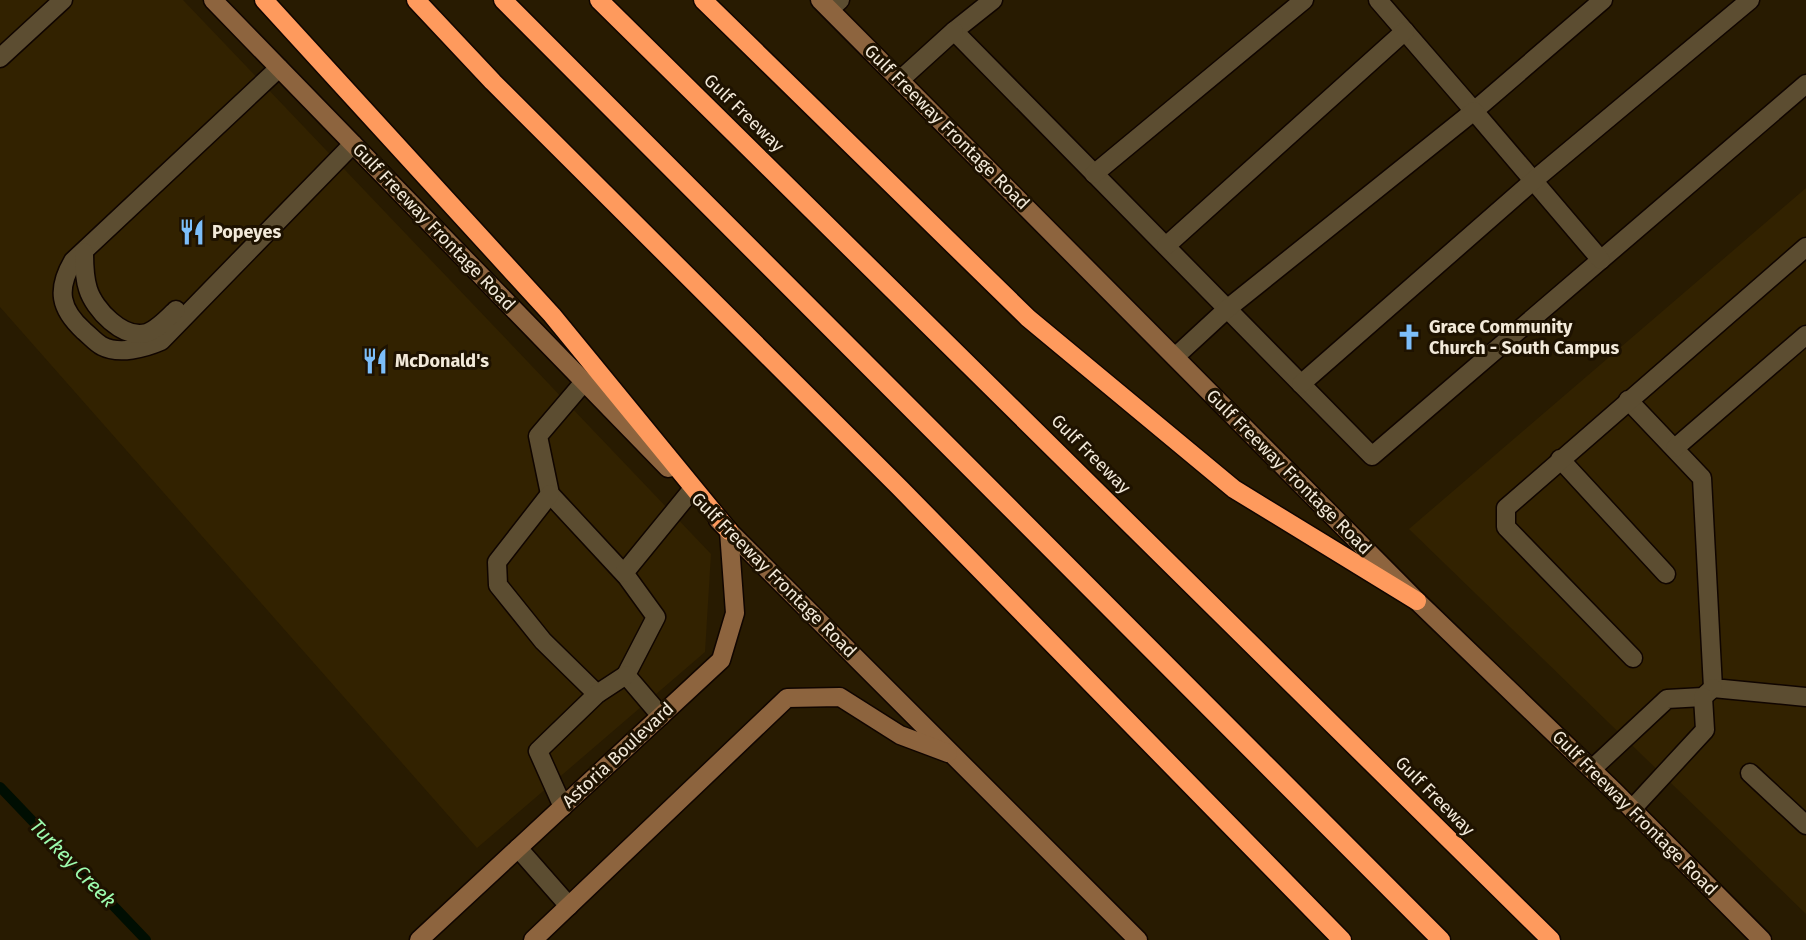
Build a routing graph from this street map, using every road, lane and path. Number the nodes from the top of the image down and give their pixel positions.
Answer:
1 (63, 0) edge
2 (213, 0) edge
3 (264, 0) edge
4 (416, 0) edge
5 (503, 0) edge
6 (598, 0) edge
7 (703, 0) edge
8 (993, 0) edge
9 (1304, 0) edge
10 (1378, 0) edge
11 (1603, 0) edge
12 (1750, 0) edge
13 (830, 3) edge
14 (954, 31) junction
15 (1405, 31) junction
16 (0, 58) edge
17 (279, 68) junction
18 (900, 81) junction
19 (1806, 84) edge
20 (1474, 111) junction
21 (353, 144) junction
22 (1094, 174) junction
23 (1533, 181) junction
24 (1166, 246) junction
25 (1806, 247) edge
26 (249, 251) junction
27 (84, 252) junction
28 (1601, 260) junction
29 (1227, 309) junction
30 (1806, 335) edge
31 (1175, 357) junction
32 (584, 382) junction
33 (1301, 384) junction
34 (1628, 400) junction
35 (1675, 448) junction
36 (1560, 459) junction
37 (691, 491) junction
38 (550, 494) junction
39 (729, 531) junction
40 (624, 573) junction
41 (1666, 574) dead end
42 (1417, 601) junction
43 (1633, 658) dead end
44 (626, 675) junction
45 (1708, 693) junction
46 (597, 694) junction
47 (1804, 699) edge
48 (661, 716) junction
49 (953, 754) junction
50 (1592, 769) junction
51 (1750, 773) dead end
52 (564, 807) junction
53 (1632, 809) junction
54 (1806, 825) edge
55 (519, 848) junction
56 (569, 906) junction
57 (420, 940) edge
58 (532, 940) edge
59 (1138, 940) edge
60 (1342, 940) edge
61 (1441, 940) edge
62 (1551, 940) edge
63 (1762, 940) edge

1 - 16 lane
2 - 17 main road, Gulf Freeway Frontage Road
3 - 39 highway
4 - 60 highway
5 - 61 highway
6 - 62 highway, Gulf Freeway
7 - 42 highway
8 - 14 lane
9 - 22 lane
10 - 15 lane
11 - 20 lane
12 - 23 lane
13 - 18 main road, Gulf Freeway Frontage Road
14 - 18 lane
14 - 22 lane
15 - 20 lane
15 - 24 lane
17 - 21 main road, Gulf Freeway Frontage Road
17 - 27 lane
18 - 31 main road, Gulf Freeway Frontage Road
19 - 28 lane
20 - 23 lane
20 - 29 lane
21 - 26 lane
21 - 32 main road, Gulf Freeway Frontage Road
22 - 24 lane
23 - 28 lane
23 - 33 lane
24 - 29 lane
25 - 34 lane
26 - 27 lane
26 - 27 lane
28 - 33 lane
29 - 31 lane
29 - 33 lane
30 - 35 lane
31 - 42 main road, Gulf Freeway Frontage Road
32 - 37 main road, Gulf Freeway Frontage Road
32 - 38 lane
34 - 35 lane
34 - 36 lane
35 - 45 lane
36 - 41 lane
36 - 43 lane
37 - 39 main road, Gulf Freeway Frontage Road
37 - 40 lane
38 - 40 lane
38 - 46 lane
39 - 48 main road, Astoria Boulevard
39 - 49 main road, Gulf Freeway Frontage Road
40 - 44 lane
42 - 50 main road, Gulf Freeway Frontage Road
44 - 46 lane
44 - 48 lane
45 - 47 lane
45 - 50 lane
45 - 53 lane
46 - 52 lane
48 - 52 main road, Astoria Boulevard
49 - 56 main road
49 - 59 main road, Gulf Freeway Frontage Road
50 - 53 main road, Gulf Freeway Frontage Road
51 - 54 lane
52 - 55 main road, Astoria Boulevard
53 - 63 main road, Gulf Freeway Frontage Road
55 - 56 lane
55 - 57 main road, Astoria Boulevard
56 - 58 main road

